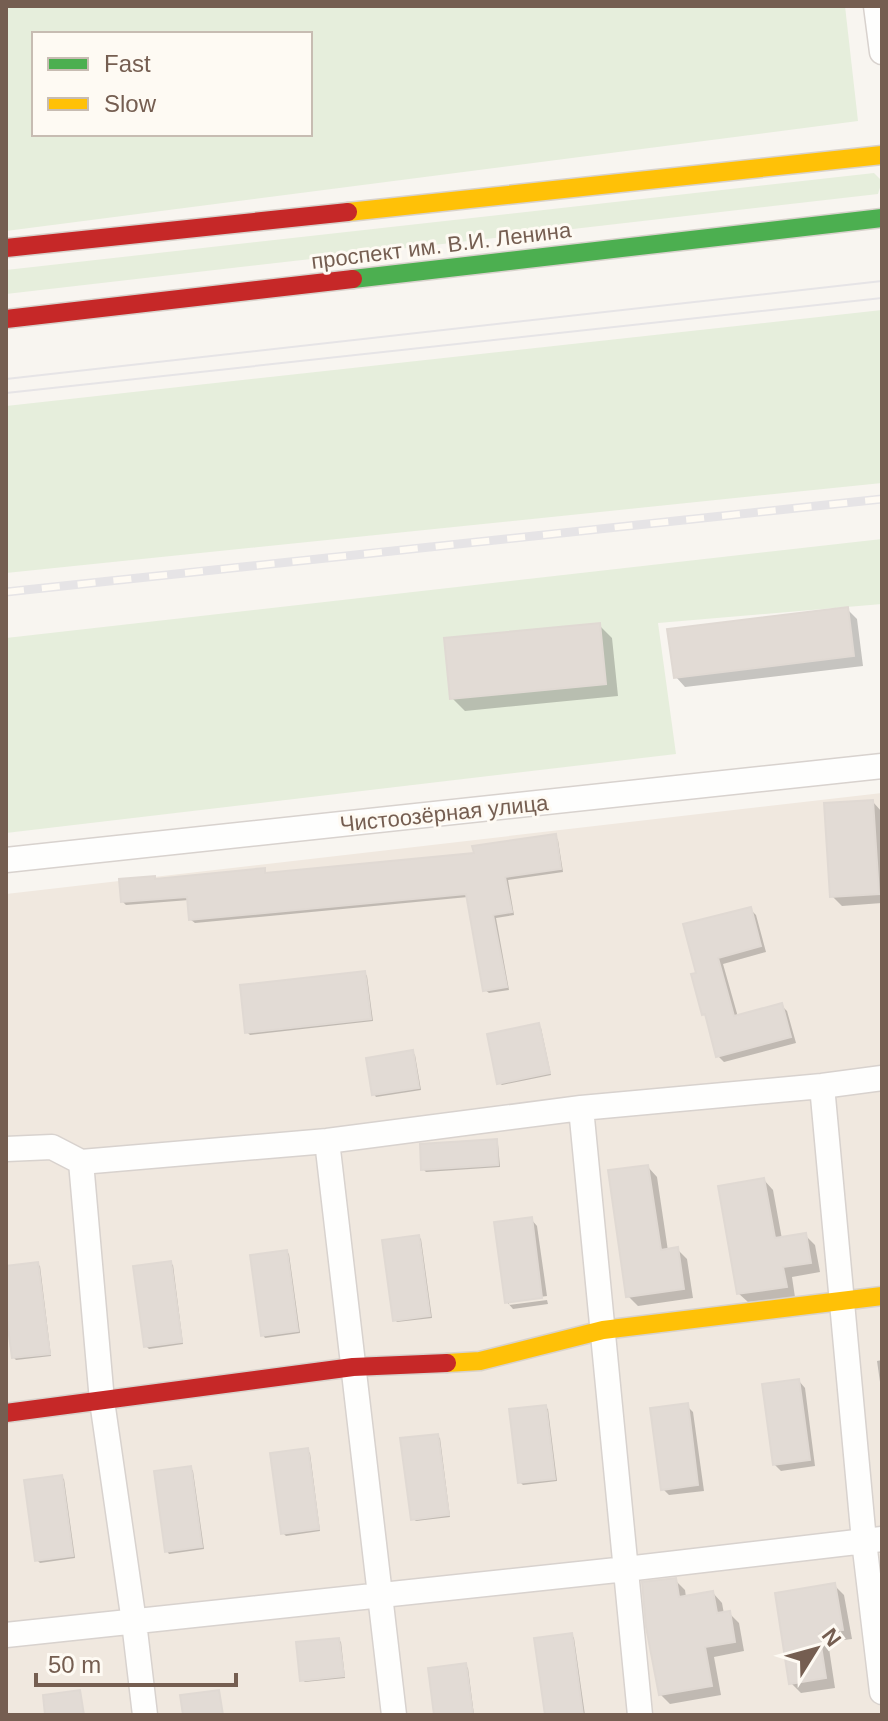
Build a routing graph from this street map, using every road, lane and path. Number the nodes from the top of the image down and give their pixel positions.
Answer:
1 (876, 6) edge
2 (882, 52) edge
3 (882, 155) edge
4 (882, 218) edge
5 (6, 248) edge
6 (6, 319) edge
7 (882, 766) edge
8 (6, 860) edge
9 (882, 1078) edge
10 (822, 1086) junction
11 (581, 1108) junction
12 (327, 1141) junction
13 (6, 1149) edge
14 (81, 1162) junction
15 (882, 1296) edge
16 (842, 1301) junction
17 (603, 1330) junction
18 (353, 1367) junction
19 (102, 1401) junction
20 (6, 1413) edge
21 (873, 1540) edge
22 (626, 1569) junction
23 (380, 1596) junction
24 (134, 1622) junction
25 (6, 1635) edge
26 (882, 1692) edge
27 (145, 1715) edge
28 (394, 1715) edge
29 (640, 1715) edge

1 - 2 street
3 - 5 main road, проспект им. В.И. Ленина
4 - 6 main road, проспект им. В.И. Ленина
7 - 8 street, Чистоозёрная улица
9 - 10 street
10 - 11 street
10 - 16 street
11 - 12 street
11 - 17 street
12 - 14 street
12 - 18 street
13 - 14 street
14 - 19 street
15 - 16 main road
16 - 17 main road
16 - 21 street
17 - 18 main road
17 - 22 street
18 - 19 main road
18 - 23 street
19 - 20 main road
19 - 24 street
21 - 22 street
21 - 26 street
22 - 23 street
22 - 29 street
23 - 24 street
23 - 28 street
24 - 25 street
24 - 27 street

